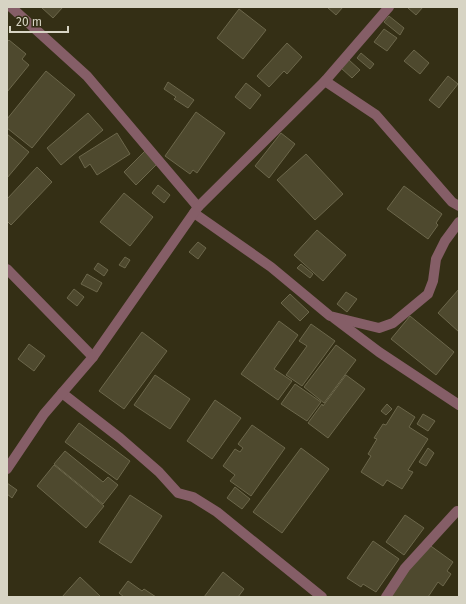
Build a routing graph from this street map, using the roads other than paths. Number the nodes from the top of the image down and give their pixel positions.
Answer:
1 (11, 7) edge
2 (389, 7) edge
3 (325, 80) junction
4 (459, 206) edge
5 (196, 210) junction
6 (459, 222) edge
7 (7, 270) edge
8 (321, 309) junction
9 (93, 357) junction
10 (62, 393) junction
11 (459, 405) edge
12 (7, 469) edge
13 (458, 512) edge
14 (322, 597) edge
15 (386, 597) edge

1 - 5 street
2 - 3 street
3 - 4 street
3 - 5 street
5 - 8 street
5 - 9 street
6 - 8 street
7 - 9 street
8 - 11 street
9 - 10 street
10 - 12 street
10 - 14 street
13 - 15 street

